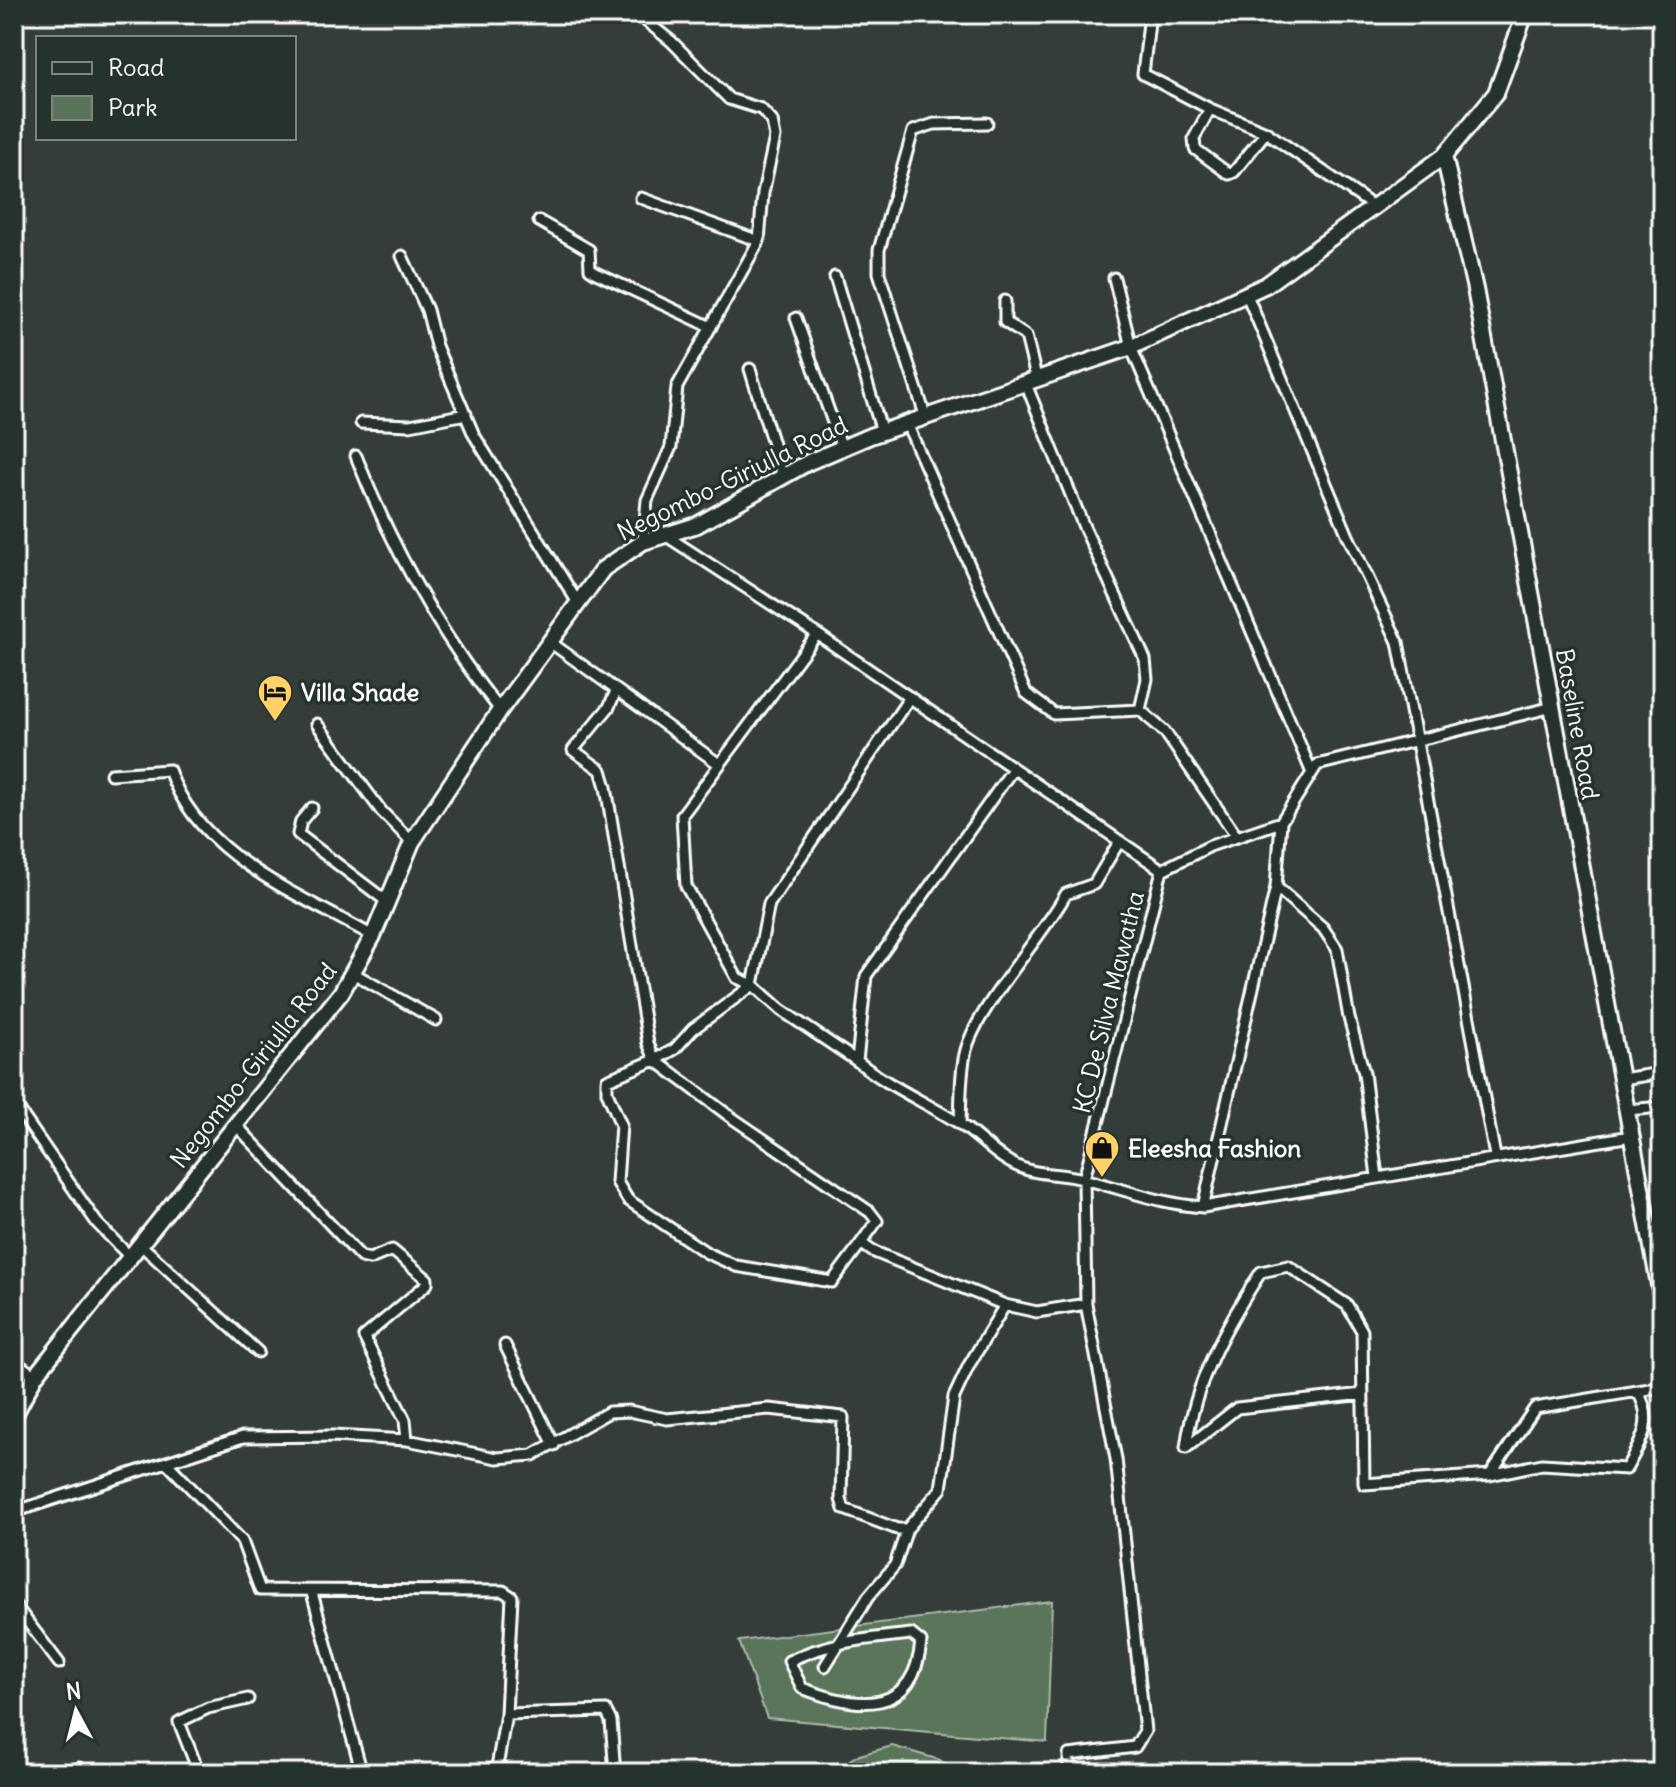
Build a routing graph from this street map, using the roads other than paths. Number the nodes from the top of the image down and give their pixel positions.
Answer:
1 (637, 14) edge
2 (1150, 14) edge
3 (1525, 14) edge
4 (1210, 109) junction
5 (987, 123) dead end
6 (1266, 132) junction
7 (1444, 156) junction
8 (641, 198) dead end
9 (1366, 201) dead end
10 (539, 221) dead end
11 (759, 241) junction
12 (402, 256) dead end
13 (835, 277) dead end
14 (1114, 278) dead end
15 (1247, 295) junction
16 (1005, 301) dead end
17 (796, 318) dead end
18 (711, 327) junction
19 (1131, 347) junction
20 (750, 369) dead end
21 (1032, 383) junction
22 (466, 414) junction
23 (926, 418) junction
24 (361, 423) dead end
25 (907, 424) junction
26 (882, 432) junction
27 (842, 448) junction
28 (356, 456) dead end
29 (783, 477) junction
30 (665, 535) junction
31 (643, 542) junction
32 (578, 603) junction
33 (817, 634) junction
34 (550, 642) junction
35 (616, 691) junction
36 (910, 697) junction
37 (1553, 707) junction
38 (500, 710) junction
39 (1140, 710) junction
40 (317, 724) dead end
41 (1418, 741) junction
42 (719, 764) junction
43 (1013, 769) junction
44 (1312, 773) junction
45 (111, 774) dead end
46 (312, 808) dead end
47 (1281, 822) junction
48 (1237, 837) junction
49 (412, 842) junction
50 (1119, 842) junction
51 (1162, 870) junction
52 (1276, 887) junction
53 (386, 901) junction
54 (373, 936) junction
55 (353, 973) junction
56 (753, 985) junction
57 (436, 1020) dead end
58 (655, 1060) junction
59 (857, 1061) junction
60 (1662, 1073) edge
61 (1621, 1079) junction
62 (14, 1103) edge
63 (1662, 1107) edge
64 (1627, 1110) junction
65 (960, 1124) junction
66 (236, 1125) junction
67 (1631, 1136) junction
68 (1495, 1156) junction
69 (1377, 1177) junction
70 (1084, 1179) junction
71 (1203, 1207) junction
72 (1655, 1230) edge
73 (861, 1243) junction
74 (141, 1245) junction
75 (131, 1258) junction
76 (1662, 1301) edge
77 (1086, 1304) junction
78 (1005, 1305) junction
79 (505, 1345) dead end
80 (258, 1352) dead end
81 (14, 1361) edge
82 (35, 1376) junction
83 (1662, 1387) edge
84 (1637, 1391) junction
85 (1363, 1394) junction
86 (14, 1416) edge
87 (407, 1440) junction
88 (554, 1445) junction
89 (167, 1463) junction
90 (1490, 1475) junction
91 (14, 1512) edge
92 (907, 1529) junction
93 (312, 1593) junction
94 (14, 1604) edge
95 (839, 1642) junction
96 (59, 1663) dead end
97 (825, 1666) dead end
98 (248, 1699) dead end
99 (506, 1714) junction
100 (199, 1773) edge
101 (362, 1773) edge
102 (496, 1773) edge
103 (615, 1773) edge
104 (1069, 1773) edge

1 - 11 street
2 - 4 street
3 - 7 main road, Negombo-Giriulla Road
4 - 6 street
4 - 6 street
5 - 23 street
6 - 9 street
7 - 15 main road, Negombo-Giriulla Road
7 - 37 main road, Baseline Road
8 - 11 street
10 - 18 street
11 - 18 street
12 - 22 street
13 - 26 street
14 - 19 street
15 - 19 main road, Negombo-Giriulla Road
15 - 41 street
16 - 21 street
17 - 27 street
18 - 31 street
19 - 21 main road, Negombo-Giriulla Road
19 - 44 street
20 - 29 street
21 - 23 main road, Negombo-Giriulla Road
21 - 39 street
22 - 24 street
22 - 32 street
23 - 25 main road, Negombo-Giriulla Road
25 - 26 main road, Negombo-Giriulla Road
25 - 39 street
26 - 27 main road, Negombo-Giriulla Road
27 - 29 main road, Negombo-Giriulla Road
28 - 38 street
29 - 30 main road, Negombo-Giriulla Road
30 - 31 main road, Negombo-Giriulla Road
30 - 33 street, KC De Silva Mawatha
31 - 32 main road, Negombo-Giriulla Road
32 - 34 main road, Negombo-Giriulla Road
33 - 36 street, KC De Silva Mawatha
33 - 42 street
34 - 35 street
34 - 38 main road, Negombo-Giriulla Road
35 - 42 street
35 - 58 street
36 - 43 street, KC De Silva Mawatha
36 - 56 street
37 - 41 street
37 - 61 main road, Baseline Road
38 - 49 main road, Negombo-Giriulla Road
39 - 48 street
40 - 49 street
41 - 44 street
41 - 68 street
42 - 56 street
43 - 50 street, KC De Silva Mawatha
43 - 59 street
44 - 47 street
45 - 54 street
46 - 53 street
47 - 48 street
47 - 52 street
48 - 51 street
49 - 53 main road, Negombo-Giriulla Road
50 - 51 street, KC De Silva Mawatha
50 - 65 street
51 - 70 street, KC De Silva Mawatha
52 - 69 street
52 - 71 street
53 - 54 main road, Negombo-Giriulla Road
54 - 55 main road, Negombo-Giriulla Road
55 - 57 street
55 - 66 main road, Negombo-Giriulla Road
56 - 58 street
56 - 59 street
58 - 73 street
58 - 73 street
59 - 65 street
60 - 61 street
61 - 64 main road, Baseline Road
62 - 75 street
63 - 64 street
64 - 67 main road, Baseline Road
65 - 70 street
66 - 74 main road, Negombo-Giriulla Road
66 - 87 street
67 - 68 street
67 - 72 main road, Baseline Road
68 - 69 street
69 - 71 street
70 - 71 street
70 - 77 street, KC De Silva Mawatha
72 - 76 main road, Baseline Road
73 - 78 street
74 - 75 main road, Negombo-Giriulla Road
74 - 80 street
75 - 82 main road, Negombo-Giriulla Road
77 - 78 street
77 - 104 street, KC De Silva Mawatha
78 - 92 street
79 - 88 street
81 - 82 street
82 - 86 main road, Negombo-Giriulla Road
83 - 84 street
84 - 90 street
84 - 90 street
85 - 85 street
85 - 90 street
87 - 88 street
87 - 89 street
88 - 92 street
89 - 91 street
89 - 93 street
92 - 95 street
93 - 99 street
93 - 101 street
94 - 96 street
95 - 95 street
95 - 97 street
98 - 100 street
99 - 102 street
99 - 103 street

